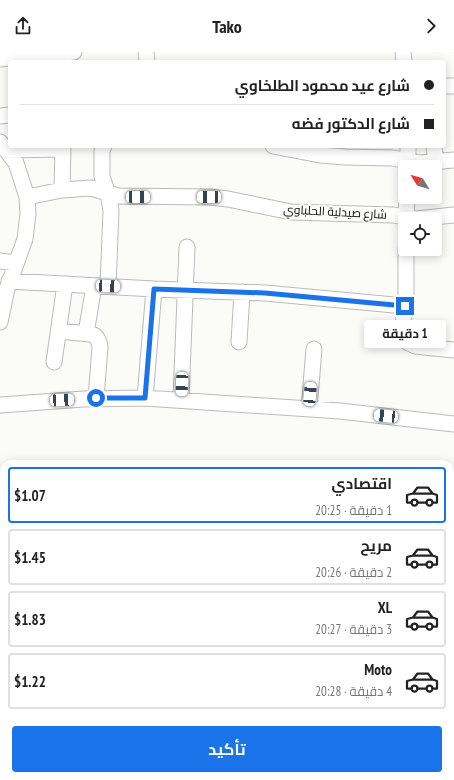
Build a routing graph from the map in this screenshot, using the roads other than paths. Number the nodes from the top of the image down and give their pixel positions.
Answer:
1 (66, 55) edge
2 (0, 59) edge
3 (3, 146) edge
4 (63, 148) edge
5 (103, 148) edge
6 (284, 148) edge
7 (434, 148) edge
8 (408, 158) edge
9 (436, 160) edge
10 (454, 160) edge
11 (442, 161) edge
12 (62, 190) junction
13 (106, 192) junction
14 (26, 197) junction
15 (454, 215) edge
16 (398, 216) edge
17 (442, 216) edge
18 (187, 247) dead end
19 (406, 256) edge
20 (0, 261) edge
21 (16, 263) junction
22 (9, 281) junction
23 (65, 284) junction
24 (101, 286) junction
25 (154, 289) junction
26 (185, 290) junction
27 (242, 292) junction
28 (405, 306) junction
29 (0, 322) edge
30 (59, 331) junction
31 (86, 333) junction
32 (239, 342) dead end
33 (314, 349) dead end
34 (454, 350) edge
35 (54, 362) dead end
36 (96, 398) junction
37 (145, 398) junction
38 (181, 399) junction
39 (0, 405) edge
40 (309, 409) junction
41 (454, 424) edge

1 - 2 street
3 - 14 street
4 - 12 street
5 - 13 street
6 - 8 street
7 - 9 street
10 - 11 street
12 - 13 street, شارع صيدلية الحلباوي
12 - 14 street, شارع صيدلية الحلباوي
13 - 16 street, شارع صيدلية الحلباوي
13 - 24 street
14 - 21 street
15 - 17 street, شارع صيدلية الحلباوي
18 - 26 street
19 - 28 street
20 - 21 street
21 - 22 street
22 - 23 street
22 - 29 street
23 - 24 street
23 - 30 street
24 - 25 street
24 - 31 street
25 - 26 street
25 - 37 street
26 - 27 street
26 - 38 street
27 - 28 street
27 - 32 street
28 - 34 street
30 - 31 street
30 - 35 street
31 - 36 street
33 - 40 street
36 - 37 street
36 - 39 street
37 - 38 street
38 - 40 street
40 - 41 street

